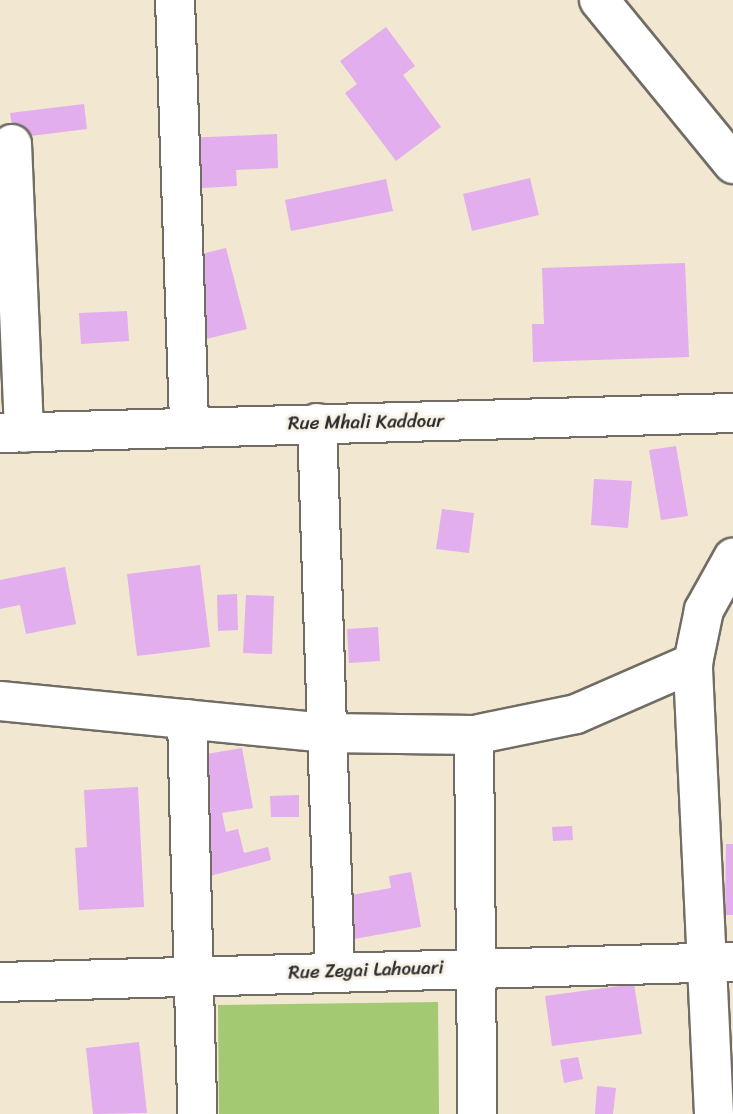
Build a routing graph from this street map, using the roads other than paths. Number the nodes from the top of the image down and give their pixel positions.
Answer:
1 (175, 0) edge
2 (600, 0) edge
3 (12, 144) dead end
4 (733, 164) edge
5 (733, 413) edge
6 (317, 423) junction
7 (189, 427) junction
8 (12, 433) edge
9 (733, 558) edge
10 (693, 663) junction
11 (0, 701) edge
12 (187, 719) junction
13 (325, 733) junction
14 (474, 734) junction
15 (721, 962) edge
16 (475, 967) junction
17 (335, 971) junction
18 (193, 975) junction
19 (0, 982) edge
20 (197, 1114) edge
21 (477, 1114) edge
22 (714, 1114) edge

1 - 7 street
2 - 4 street
3 - 8 street
5 - 6 street, Rue Mhali Kaddour
6 - 7 street, Rue Mhali Kaddour
6 - 13 street
7 - 8 street, Rue Mhali Kaddour
9 - 10 street
10 - 14 street
10 - 15 street
11 - 12 street
12 - 13 street
12 - 18 street
13 - 14 street
13 - 17 street
14 - 16 street
15 - 16 street, Rue Zegai Lahouari
15 - 22 street
16 - 17 street, Rue Zegai Lahouari
16 - 21 street
17 - 18 street, Rue Zegai Lahouari
18 - 19 street, Rue Zegai Lahouari
18 - 20 street

